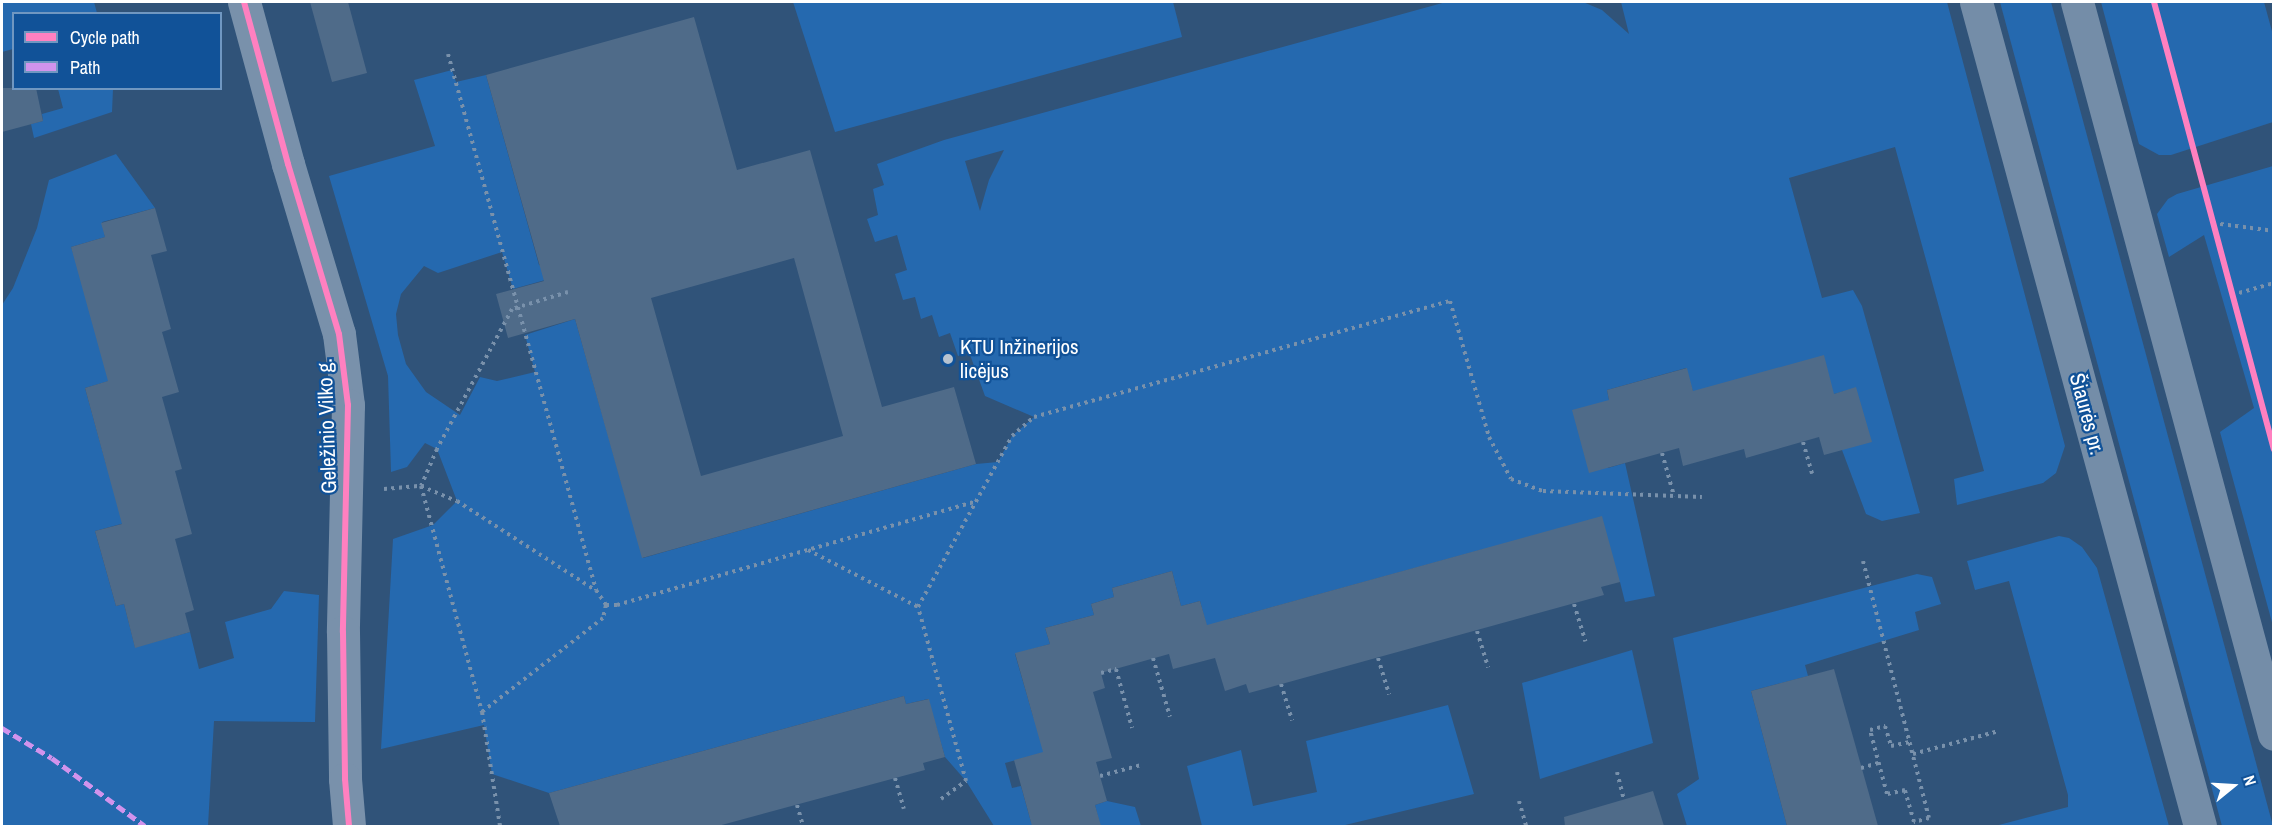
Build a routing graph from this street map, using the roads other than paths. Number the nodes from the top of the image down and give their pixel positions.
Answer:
1 (244, 2) edge
2 (1976, 2) edge
3 (2077, 2) edge
4 (2274, 734) edge
5 (349, 826) edge
6 (2200, 826) edge

1 - 5 street, Geležinio Vilko g.
2 - 6 main road, Šiaurės pr.
3 - 4 main road

